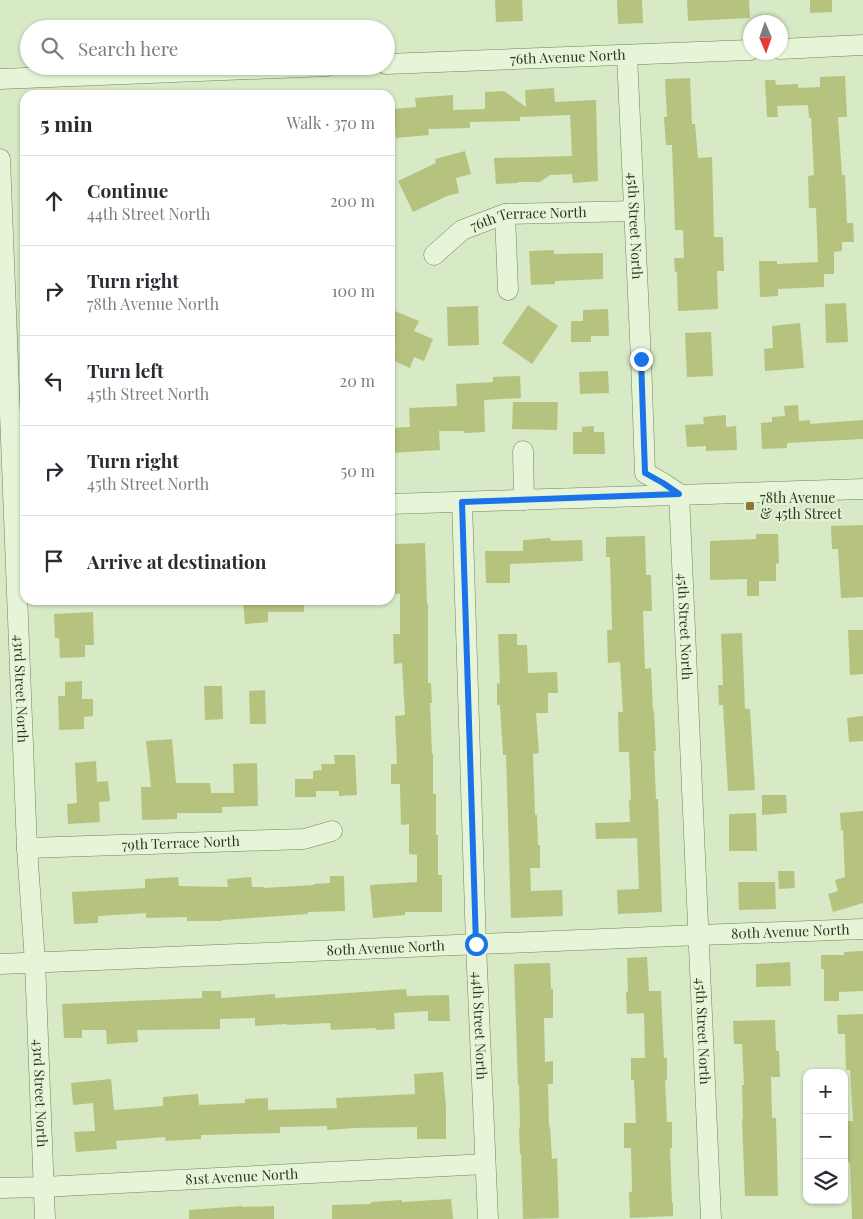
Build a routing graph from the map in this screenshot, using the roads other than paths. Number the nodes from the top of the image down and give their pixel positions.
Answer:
1 (863, 45) edge
2 (788, 49) edge
3 (743, 50) edge
4 (627, 54) junction
5 (395, 64) edge
6 (101, 75) edge
7 (0, 79) edge
8 (0, 159) edge
9 (634, 211) junction
10 (505, 214) junction
11 (434, 255) dead end
12 (508, 290) dead end
13 (523, 451) dead end
14 (863, 488) edge
15 (679, 494) junction
16 (524, 500) junction
17 (462, 502) junction
18 (395, 504) edge
19 (13, 519) edge
20 (332, 831) dead end
21 (27, 848) junction
22 (863, 929) edge
23 (699, 935) junction
24 (476, 944) junction
25 (35, 962) junction
26 (0, 964) edge
27 (485, 1164) junction
28 (44, 1187) junction
29 (0, 1188) edge
30 (45, 1219) edge
31 (488, 1219) edge
32 (711, 1219) edge

1 - 2 street
3 - 4 street, 76th Avenue North
4 - 5 street, 76th Avenue North
4 - 9 street, 45th Street North
6 - 7 street
8 - 19 street, 43rd Street North
9 - 10 street, 76th Terrace North
9 - 15 street, 45th Street North
10 - 11 street, 76th Terrace North
10 - 12 street
13 - 16 street
14 - 15 street
15 - 16 street
15 - 23 street, 45th Street North
16 - 17 street
17 - 18 street
17 - 24 street, 44th Street North
19 - 21 street, 43rd Street North
20 - 21 street, 79th Terrace North
21 - 25 street, 43rd Street North
22 - 23 street, 80th Avenue North
23 - 24 street, 80th Avenue North
23 - 32 street, 45th Street North
24 - 25 street, 80th Avenue North
24 - 27 street, 44th Street North
25 - 26 street, 80th Avenue North
25 - 28 street, 43rd Street North
27 - 28 street, 81st Avenue North
27 - 31 street, 44th Street North
28 - 29 street, 81st Avenue North
28 - 30 street, 43rd Street North

